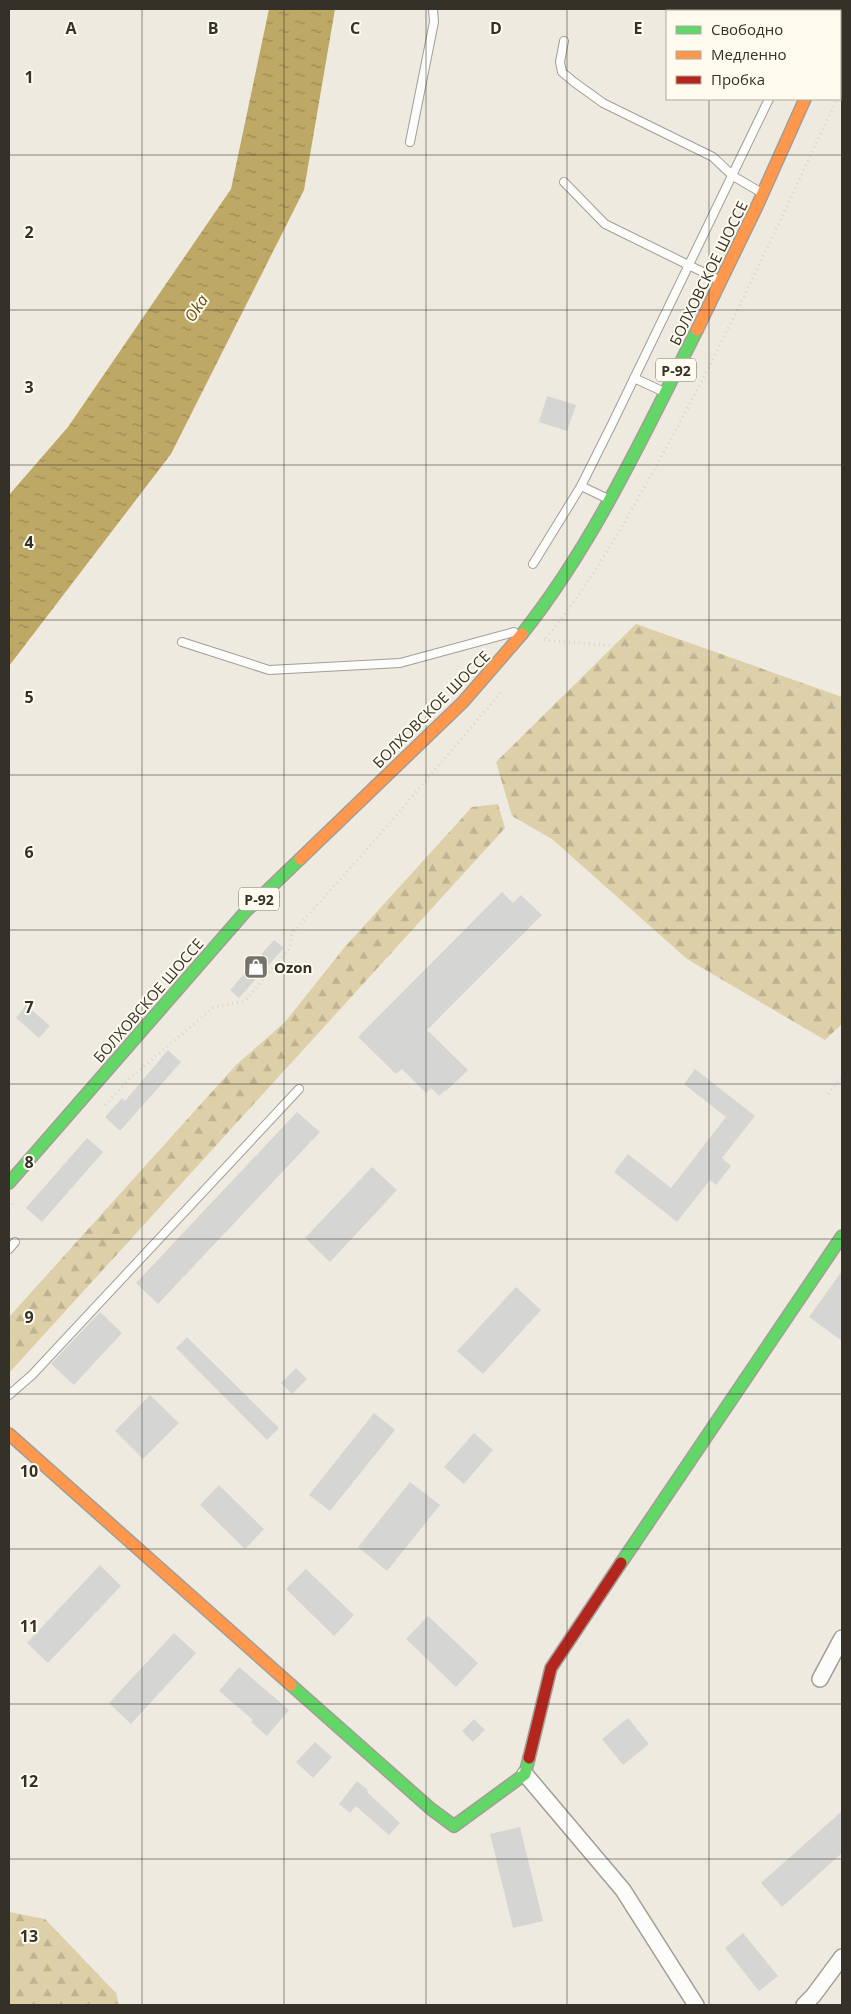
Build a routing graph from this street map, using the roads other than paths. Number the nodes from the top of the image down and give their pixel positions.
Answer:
1 (433, 9) edge
2 (564, 41) dead end
3 (769, 100) edge
4 (805, 100) edge
5 (410, 142) dead end
6 (733, 176) junction
7 (564, 182) dead end
8 (764, 194) junction
9 (689, 265) junction
10 (721, 281) junction
11 (634, 378) junction
12 (665, 392) junction
13 (580, 486) junction
14 (609, 500) junction
15 (533, 564) dead end
16 (526, 629) junction
17 (182, 642) dead end
18 (299, 1089) dead end
19 (9, 1183) edge
20 (842, 1236) edge
21 (15, 1242) dead end
22 (9, 1249) edge
23 (9, 1395) edge
24 (9, 1434) edge
25 (842, 1638) edge
26 (820, 1679) dead end
27 (525, 1774) junction
28 (842, 1958) edge
29 (696, 2005) edge
30 (804, 2005) edge

1 - 5 lane
2 - 6 lane
3 - 6 lane
4 - 8 main road, БОЛХОВСКОЕ ШОССЕ / Р-92
6 - 8 lane
6 - 9 lane
7 - 9 lane
8 - 10 main road, БОЛХОВСКОЕ ШОССЕ / Р-92
9 - 10 lane
9 - 11 lane
10 - 12 main road, БОЛХОВСКОЕ ШОССЕ / Р-92
11 - 12 lane
11 - 13 lane
12 - 14 main road, БОЛХОВСКОЕ ШОССЕ / Р-92
13 - 14 lane
13 - 15 lane
14 - 16 main road, БОЛХОВСКОЕ ШОССЕ / Р-92
16 - 17 lane
16 - 19 main road, БОЛХОВСКОЕ ШОССЕ / Р-92
18 - 23 lane
20 - 27 main road
21 - 22 lane
24 - 27 main road
25 - 26 street
27 - 29 street
28 - 30 street

